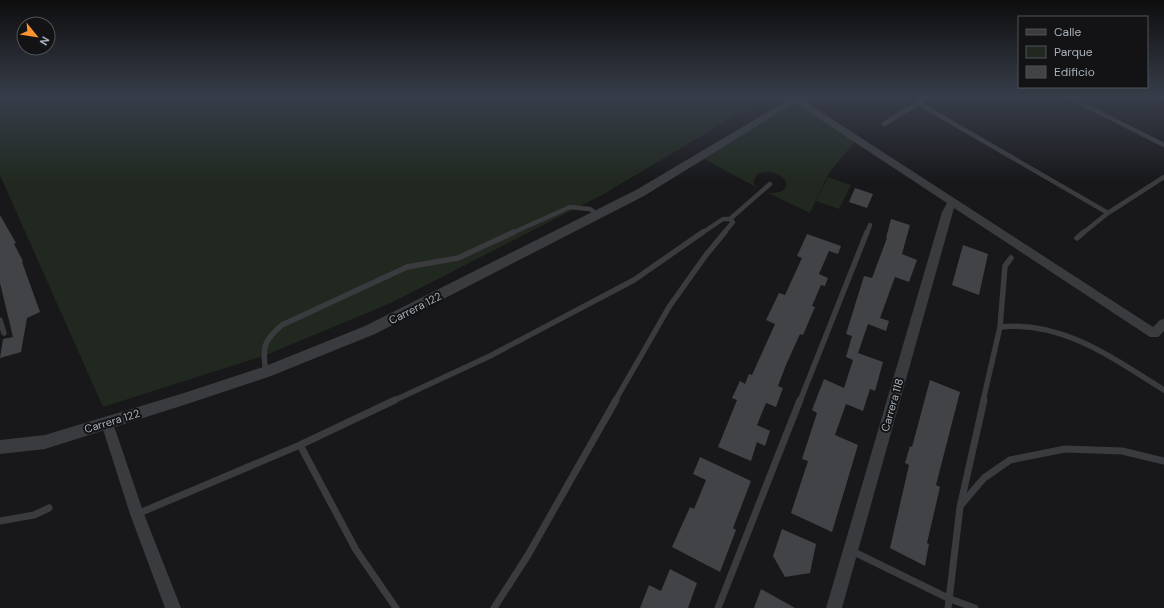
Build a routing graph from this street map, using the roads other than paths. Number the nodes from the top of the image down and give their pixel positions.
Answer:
1 (752, 125) edge
2 (838, 125) edge
3 (959, 125) edge
4 (1125, 125) edge
5 (1164, 145) edge
6 (1164, 177) edge
7 (770, 184) dead end
8 (953, 202) junction
9 (1108, 213) junction
10 (599, 216) junction
11 (730, 219) junction
12 (870, 225) dead end
13 (1077, 238) dead end
14 (1011, 258) dead end
15 (0, 320) edge
16 (1164, 323) edge
17 (1000, 327) junction
18 (4, 333) dead end
19 (266, 372) junction
20 (1164, 390) edge
21 (107, 423) junction
22 (300, 444) junction
23 (0, 447) edge
24 (1164, 461) edge
25 (960, 507) junction
26 (49, 508) dead end
27 (137, 514) junction
28 (0, 521) edge
29 (851, 550) junction
30 (950, 599) junction
31 (174, 608) edge
32 (396, 608) edge
33 (494, 608) edge
34 (718, 608) edge
35 (834, 608) edge
36 (948, 608) edge
37 (975, 608) edge

1 - 10 street, Carrera 122
2 - 8 street
3 - 9 lane
4 - 5 lane
6 - 9 lane
7 - 11 lane
8 - 16 street
8 - 29 street, Carrera 118
9 - 13 lane
10 - 19 street, Carrera 122
10 - 19 lane
11 - 22 lane
11 - 33 lane
12 - 34 lane
14 - 17 lane
15 - 18 lane
17 - 20 lane
17 - 25 lane
19 - 21 street, Carrera 122
21 - 23 street, Carrera 122
21 - 27 street
22 - 27 lane
22 - 32 lane
24 - 25 lane
25 - 30 lane
26 - 28 lane
27 - 31 street
29 - 30 lane
29 - 35 street, Carrera 118
30 - 36 lane
30 - 37 lane

